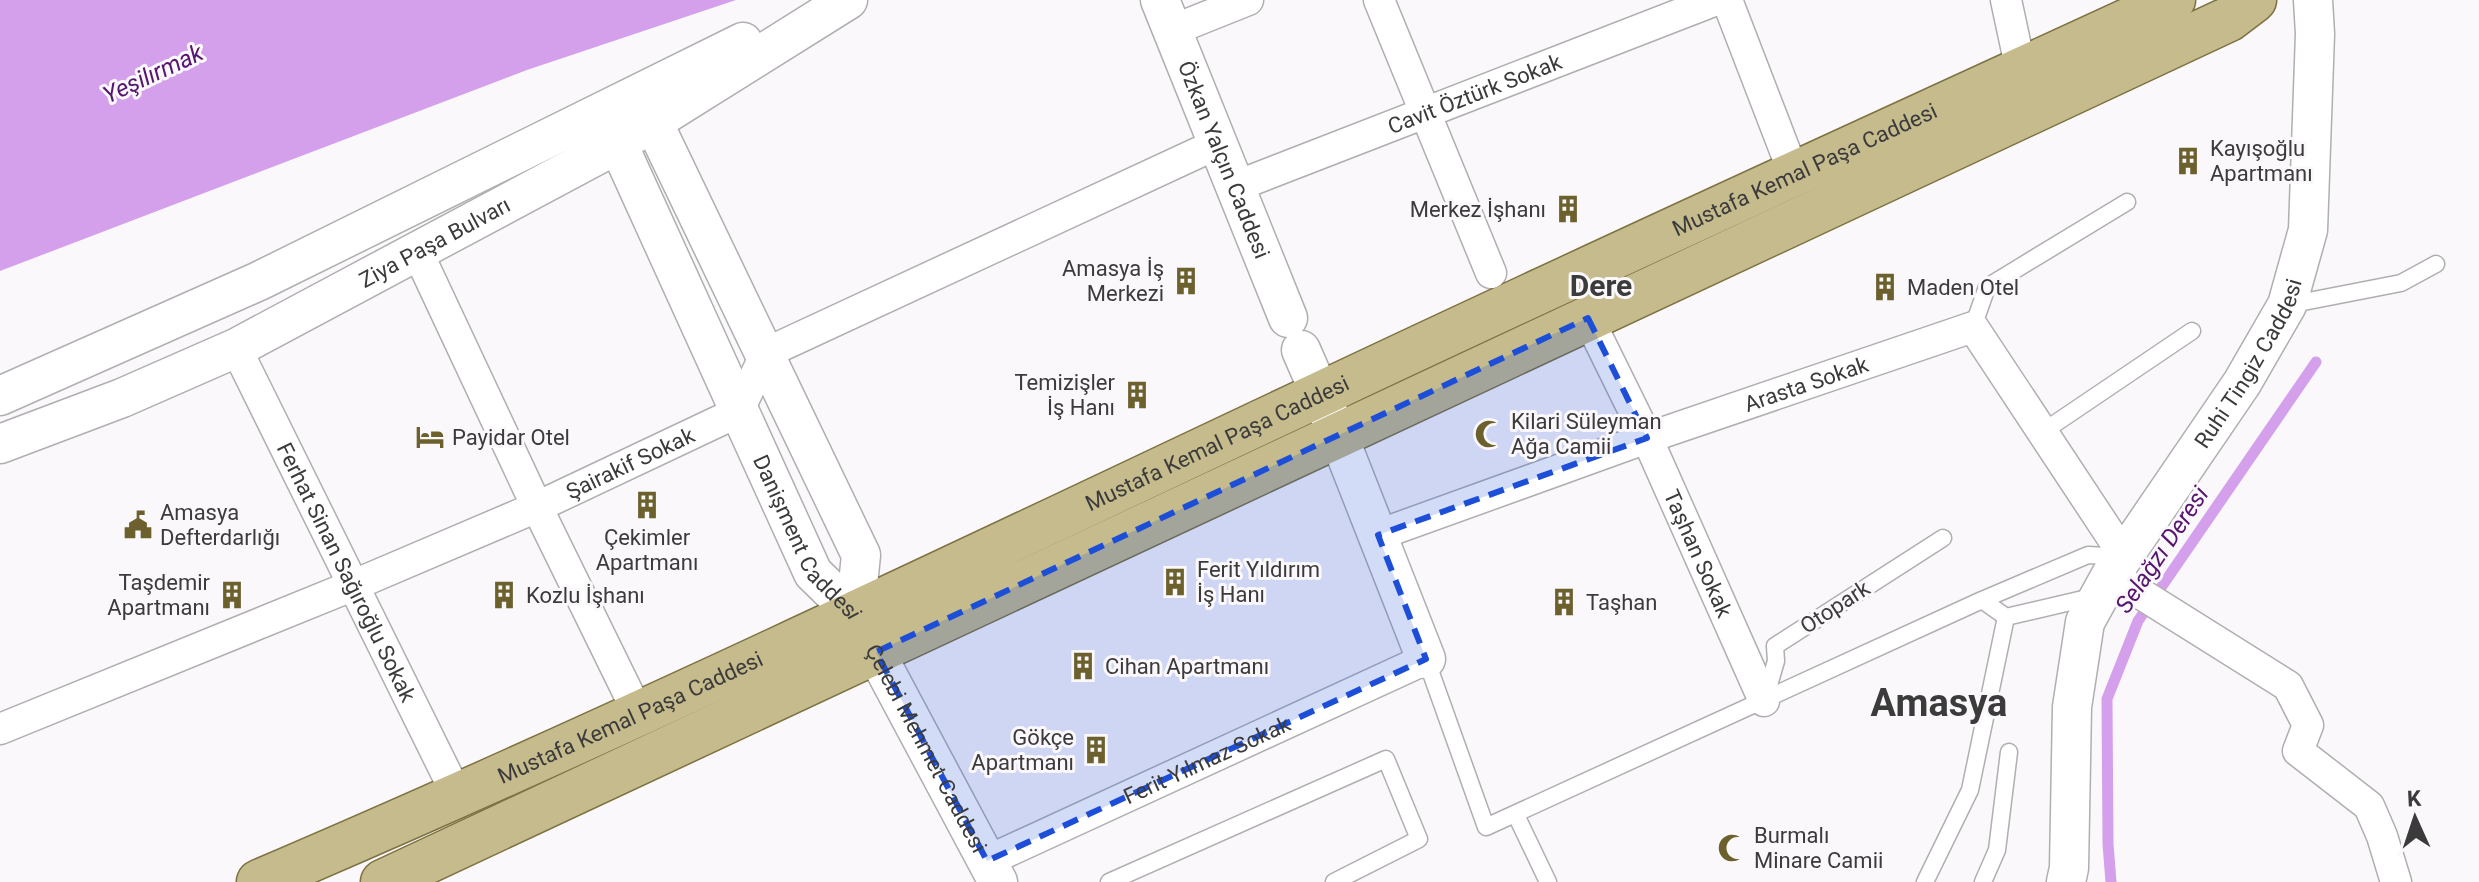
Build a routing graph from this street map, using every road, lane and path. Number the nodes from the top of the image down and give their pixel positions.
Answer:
1 (828, 0) edge
2 (848, 0) edge
3 (1248, 0) edge
4 (1379, 0) edge
5 (1716, 0) edge
6 (1727, 0) edge
7 (2006, 0) edge
8 (2173, 0) edge
9 (2254, 0) edge
10 (2313, 0) edge
11 (1167, 15) edge
12 (2021, 70) junction
13 (1425, 112) junction
14 (654, 124) junction
15 (1219, 143) junction
16 (618, 144) junction
17 (1794, 174) junction
18 (1234, 187) junction
19 (2127, 202) dead end
20 (417, 251) junction
21 (2436, 264) dead end
22 (1491, 273) dead end
23 (2287, 305) junction
24 (1588, 318) junction
25 (1973, 327) junction
26 (2192, 331) dead end
27 (236, 348) junction
28 (766, 353) junction
29 (1319, 394) junction
30 (0, 396) edge
31 (738, 412) junction
32 (2044, 431) junction
33 (1338, 435) junction
34 (1647, 438) junction
35 (0, 444) edge
36 (537, 507) junction
37 (1378, 535) junction
38 (1943, 538) dead end
39 (2118, 579) junction
40 (354, 585) junction
41 (1982, 600) junction
42 (855, 614) junction
43 (2006, 617) junction
44 (876, 652) junction
45 (1426, 659) junction
46 (1764, 701) junction
47 (638, 713) junction
48 (0, 729) edge
49 (2009, 752) dead end
50 (458, 797) junction
51 (1516, 815) junction
52 (992, 871) edge
53 (406, 877) edge
54 (259, 882) edge
55 (1109, 882) edge
56 (1334, 882) edge
57 (1548, 882) edge
58 (1925, 882) edge
59 (1983, 882) edge
60 (2066, 882) edge
61 (2396, 882) edge

1 - 30 street, Ziya Paşa Bulvarı
2 - 14 street, Ziya Paşa Bulvarı
3 - 11 street
4 - 13 street
5 - 13 street, Cavit Öztürk Sokak
6 - 17 street
7 - 12 street
8 - 12 main road, Mustafa Kemal Paşa Caddesi
9 - 24 main road, Mustafa Kemal Paşa Caddesi
10 - 23 street, Ruhi Tingiz Caddesi
11 - 15 street, Özkan Yalçın Caddesi
12 - 17 main road, Mustafa Kemal Paşa Caddesi
13 - 18 street, Cavit Öztürk Sokak
13 - 22 street
14 - 16 street, Ziya Paşa Bulvarı
14 - 28 street, Danişment Caddesi
15 - 18 street, Özkan Yalçın Caddesi
15 - 28 street
16 - 20 street, Ziya Paşa Bulvarı
16 - 31 street, Danişment Caddesi
17 - 29 main road, Mustafa Kemal Paşa Caddesi
18 - 29 street, Özkan Yalçın Caddesi
19 - 25 lane
20 - 27 street, Ziya Paşa Bulvarı
20 - 36 street
21 - 23 lane
23 - 39 street, Ruhi Tingiz Caddesi
24 - 33 main road, Mustafa Kemal Paşa Caddesi
24 - 34 street, Taşhan Sokak
25 - 32 street
25 - 34 street, Arasta Sokak
26 - 32 lane
27 - 35 street, Ziya Paşa Bulvarı
27 - 40 street, Ferhat Sinan Sağıroğlu Sokak
28 - 31 street
28 - 42 street, Danişment Caddesi
29 - 33 street, Özkan Yalçın Caddesi
29 - 42 main road, Mustafa Kemal Paşa Caddesi
31 - 36 street, Şairakif Sokak
31 - 42 street, Danişment Caddesi
32 - 39 street
33 - 37 street, Özkan Yalçın Caddesi
33 - 44 main road, Mustafa Kemal Paşa Caddesi
34 - 37 street, Arasta Sokak
34 - 46 street, Taşhan Sokak
36 - 40 street, Şairakif Sokak
36 - 47 street
37 - 45 street, Özkan Yalçın Caddesi
38 - 46 lane, Otopark
39 - 41 lane
39 - 43 lane
39 - 60 street, Ruhi Tingiz Caddesi
39 - 61 street
40 - 48 street, Şairakif Sokak
40 - 50 street, Ferhat Sinan Sağıroğlu Sokak
41 - 43 lane
41 - 46 lane
42 - 44 street, Çelebi Mehmet Caddesi
42 - 47 main road, Mustafa Kemal Paşa Caddesi
43 - 58 lane
44 - 52 street, Çelebi Mehmet Caddesi
44 - 53 main road, Mustafa Kemal Paşa Caddesi
45 - 51 lane
45 - 52 street, Ferit Yılmaz Sokak
46 - 51 lane
47 - 50 main road, Mustafa Kemal Paşa Caddesi
49 - 59 lane
50 - 54 main road, Mustafa Kemal Paşa Caddesi
51 - 57 lane
55 - 56 lane

